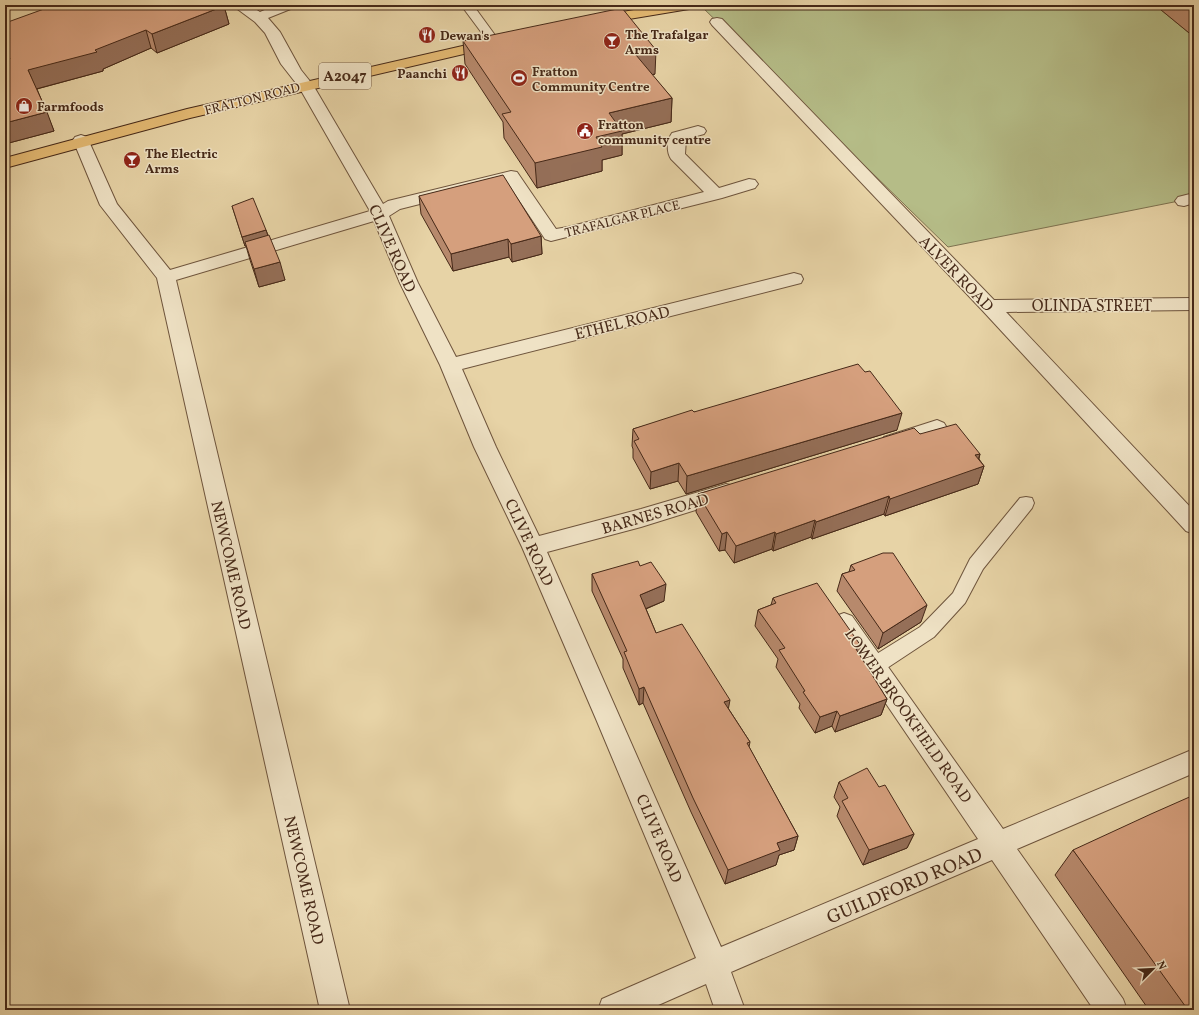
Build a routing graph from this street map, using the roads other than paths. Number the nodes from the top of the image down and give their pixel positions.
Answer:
1 (239, 5) edge
2 (288, 5) edge
3 (467, 5) edge
4 (689, 5) edge
5 (259, 17) junction
6 (587, 22) edge
7 (716, 22) dead end
8 (510, 39) edge
9 (494, 42) junction
10 (306, 85) junction
11 (698, 131) dead end
12 (81, 140) junction
13 (5, 163) edge
14 (749, 184) dead end
15 (716, 194) junction
16 (380, 214) junction
17 (166, 277) junction
18 (794, 279) dead end
19 (1194, 304) edge
20 (989, 306) junction
21 (450, 365) junction
22 (937, 428) edge
23 (869, 449) edge
24 (748, 486) edge
25 (1026, 502) dead end
26 (1194, 525) edge
27 (533, 547) junction
28 (831, 604) edge
29 (874, 666) junction
30 (1194, 761) edge
31 (1000, 845) junction
32 (714, 965) junction
33 (335, 1010) edge
34 (613, 1010) edge
35 (730, 1010) edge
36 (1112, 1010) edge

1 - 5 street
2 - 5 street
3 - 9 lane
4 - 6 main road
5 - 10 street, CLIVE ROAD
7 - 20 street, ALVER ROAD
8 - 9 main road, FRATTON ROAD / A2047
9 - 10 main road, FRATTON ROAD / A2047
10 - 12 main road, FRATTON ROAD / A2047
10 - 16 street, CLIVE ROAD
11 - 15 street
12 - 13 main road, FRATTON ROAD / A2047
12 - 17 street, NEWCOME ROAD
14 - 15 street
15 - 16 street, TRAFALGAR PLACE
16 - 17 street, TRAFALGAR PLACE
16 - 21 street, CLIVE ROAD
17 - 33 street, NEWCOME ROAD
18 - 21 street, ETHEL ROAD
19 - 20 street, OLINDA STREET
20 - 26 street, ALVER ROAD
21 - 27 street, CLIVE ROAD
22 - 23 street
24 - 27 street, BARNES ROAD
25 - 29 lane
27 - 32 street, CLIVE ROAD
28 - 29 street, LOWER BROOKFIELD ROAD
29 - 31 street, LOWER BROOKFIELD ROAD
30 - 31 street, GUILDFORD ROAD
31 - 32 street, GUILDFORD ROAD
31 - 36 street, LOWER BROOKFIELD ROAD
32 - 34 street, GUILDFORD ROAD
32 - 35 street, CLIVE ROAD

